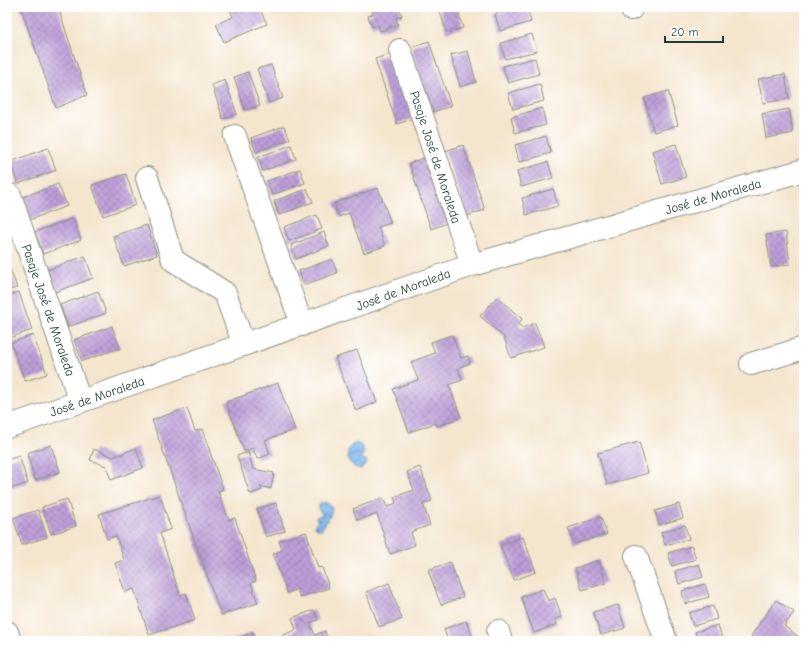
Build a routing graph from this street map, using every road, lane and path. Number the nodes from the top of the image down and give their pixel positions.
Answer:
1 (400, 50) dead end
2 (235, 136) dead end
3 (804, 170) edge
4 (146, 178) dead end
5 (10, 195) dead end
6 (472, 264) junction
7 (302, 325) junction
8 (244, 345) junction
9 (804, 348) edge
10 (751, 364) dead end
11 (80, 401) junction
12 (7, 427) edge
13 (636, 556) dead end
14 (7, 632) edge
15 (10, 641) edge
16 (666, 641) edge

1 - 6 street, Pasaje José de Moraleda
2 - 7 street
3 - 6 street, José de Moraleda
4 - 8 street
5 - 11 street, Pasaje José de Moraleda
6 - 7 street, José de Moraleda
7 - 8 street, José de Moraleda
8 - 11 street, José de Moraleda
9 - 10 street
11 - 12 street, José de Moraleda
13 - 16 street
14 - 15 street

